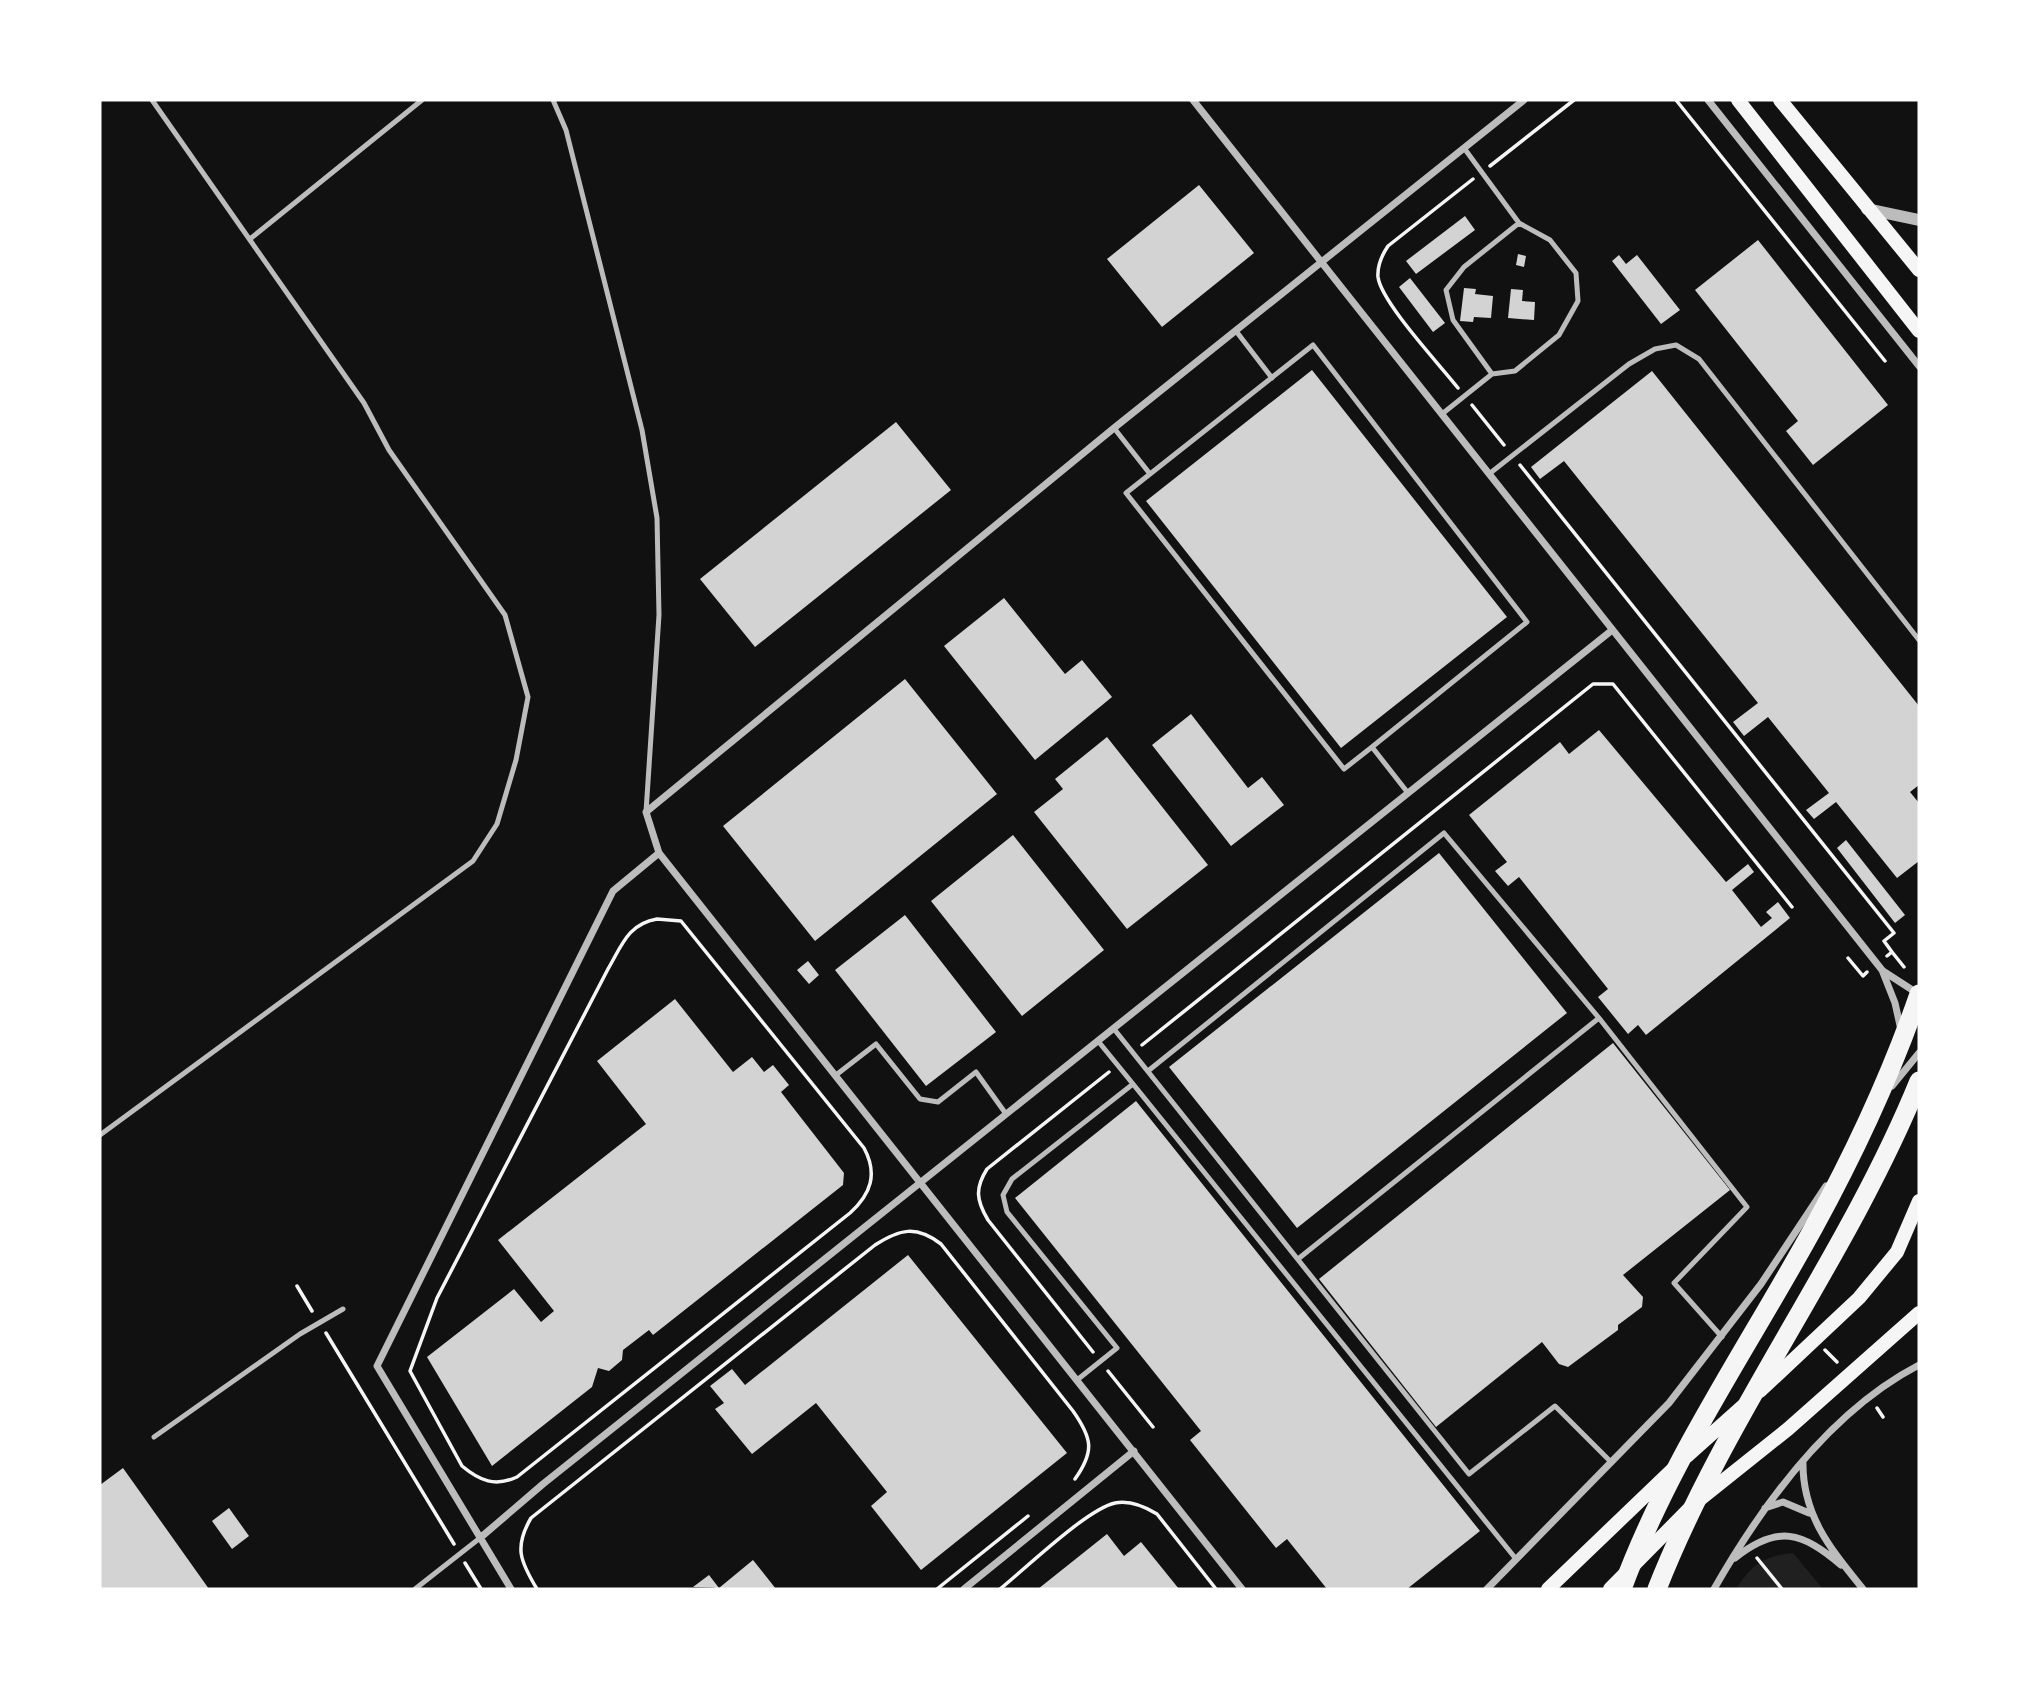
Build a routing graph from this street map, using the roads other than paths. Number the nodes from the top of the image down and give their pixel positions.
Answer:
1 (152, 100) edge
2 (422, 100) edge
3 (553, 100) edge
4 (1193, 100) edge
5 (1524, 100) edge
6 (1708, 100) edge
7 (1738, 100) edge
8 (1780, 100) edge
9 (1464, 148) junction
10 (1867, 209) junction
11 (1919, 220) edge
12 (1519, 223) junction
13 (250, 239) junction
14 (1323, 262) junction
15 (1919, 270) edge
16 (1236, 331) junction
17 (1919, 331) edge
18 (1919, 366) edge
19 (1492, 373) junction
20 (1272, 378) junction
21 (1442, 414) junction
22 (1114, 428) junction
23 (1150, 474) junction
24 (1489, 474) junction
25 (1611, 631) junction
26 (1919, 640) edge
27 (1372, 747) junction
28 (1408, 793) junction
29 (646, 812) junction
30 (659, 853) junction
31 (1880, 967) junction
32 (1919, 994) edge
33 (1599, 1018) junction
34 (1114, 1029) junction
35 (1098, 1041) junction
36 (1919, 1053) edge
37 (1148, 1071) junction
38 (836, 1075) junction
39 (1897, 1079) junction
40 (1919, 1082) edge
41 (1133, 1084) junction
42 (1006, 1114) junction
43 (100, 1135) edge
44 (921, 1182) junction
45 (1919, 1201) edge
46 (1298, 1259) junction
47 (343, 1309) dead end
48 (1919, 1314) edge
49 (1722, 1337) junction
50 (1919, 1365) edge
51 (1077, 1380) junction
52 (154, 1437) dead end
53 (1134, 1451) junction
54 (1610, 1461) junction
55 (1803, 1461) junction
56 (1762, 1509) junction
57 (1810, 1513) junction
58 (480, 1538) junction
59 (1516, 1559) junction
60 (1728, 1563) junction
61 (1508, 1567) junction
62 (1849, 1572) junction
63 (415, 1589) edge
64 (511, 1589) edge
65 (964, 1589) edge
66 (1242, 1589) edge
67 (1481, 1589) edge
68 (1487, 1589) edge
69 (1548, 1589) edge
70 (1610, 1589) edge
71 (1622, 1589) edge
72 (1657, 1589) edge
73 (1714, 1589) edge
74 (1863, 1589) edge

1 - 13 lane
2 - 13 lane
3 - 29 lane
4 - 14 street
5 - 9 street
6 - 18 street
7 - 17 main road
8 - 10 main road
9 - 12 lane
9 - 14 street
10 - 11 street
10 - 15 main road
12 - 19 lane
12 - 19 lane
13 - 43 lane
14 - 16 street
14 - 21 street
16 - 20 lane
16 - 22 street
19 - 21 lane
20 - 23 lane
20 - 27 lane
21 - 24 street
22 - 23 lane
22 - 29 street
23 - 27 lane
24 - 25 street
24 - 26 lane
25 - 28 street
25 - 31 street
27 - 28 lane
28 - 34 street
29 - 30 street
30 - 38 street
30 - 58 street
31 - 32 street
31 - 39 street
32 - 71 highway
33 - 37 lane
33 - 46 lane
33 - 49 lane
34 - 35 street
34 - 37 lane
35 - 41 lane
35 - 42 street
36 - 39 street
37 - 46 lane
38 - 42 lane
38 - 44 street
39 - 49 street
40 - 72 highway
41 - 51 lane
41 - 59 lane
42 - 44 street
44 - 51 street
44 - 58 street
45 - 69 main road
46 - 54 lane
47 - 52 lane
48 - 70 main road
49 - 54 street
50 - 55 street
51 - 53 street
53 - 65 street
53 - 66 street
54 - 59 street
55 - 56 street
55 - 57 street
56 - 57 street
56 - 60 street
57 - 62 street
58 - 63 lane
58 - 64 street
59 - 61 street
60 - 62 street
60 - 73 street
61 - 67 street
61 - 68 street
62 - 74 street

